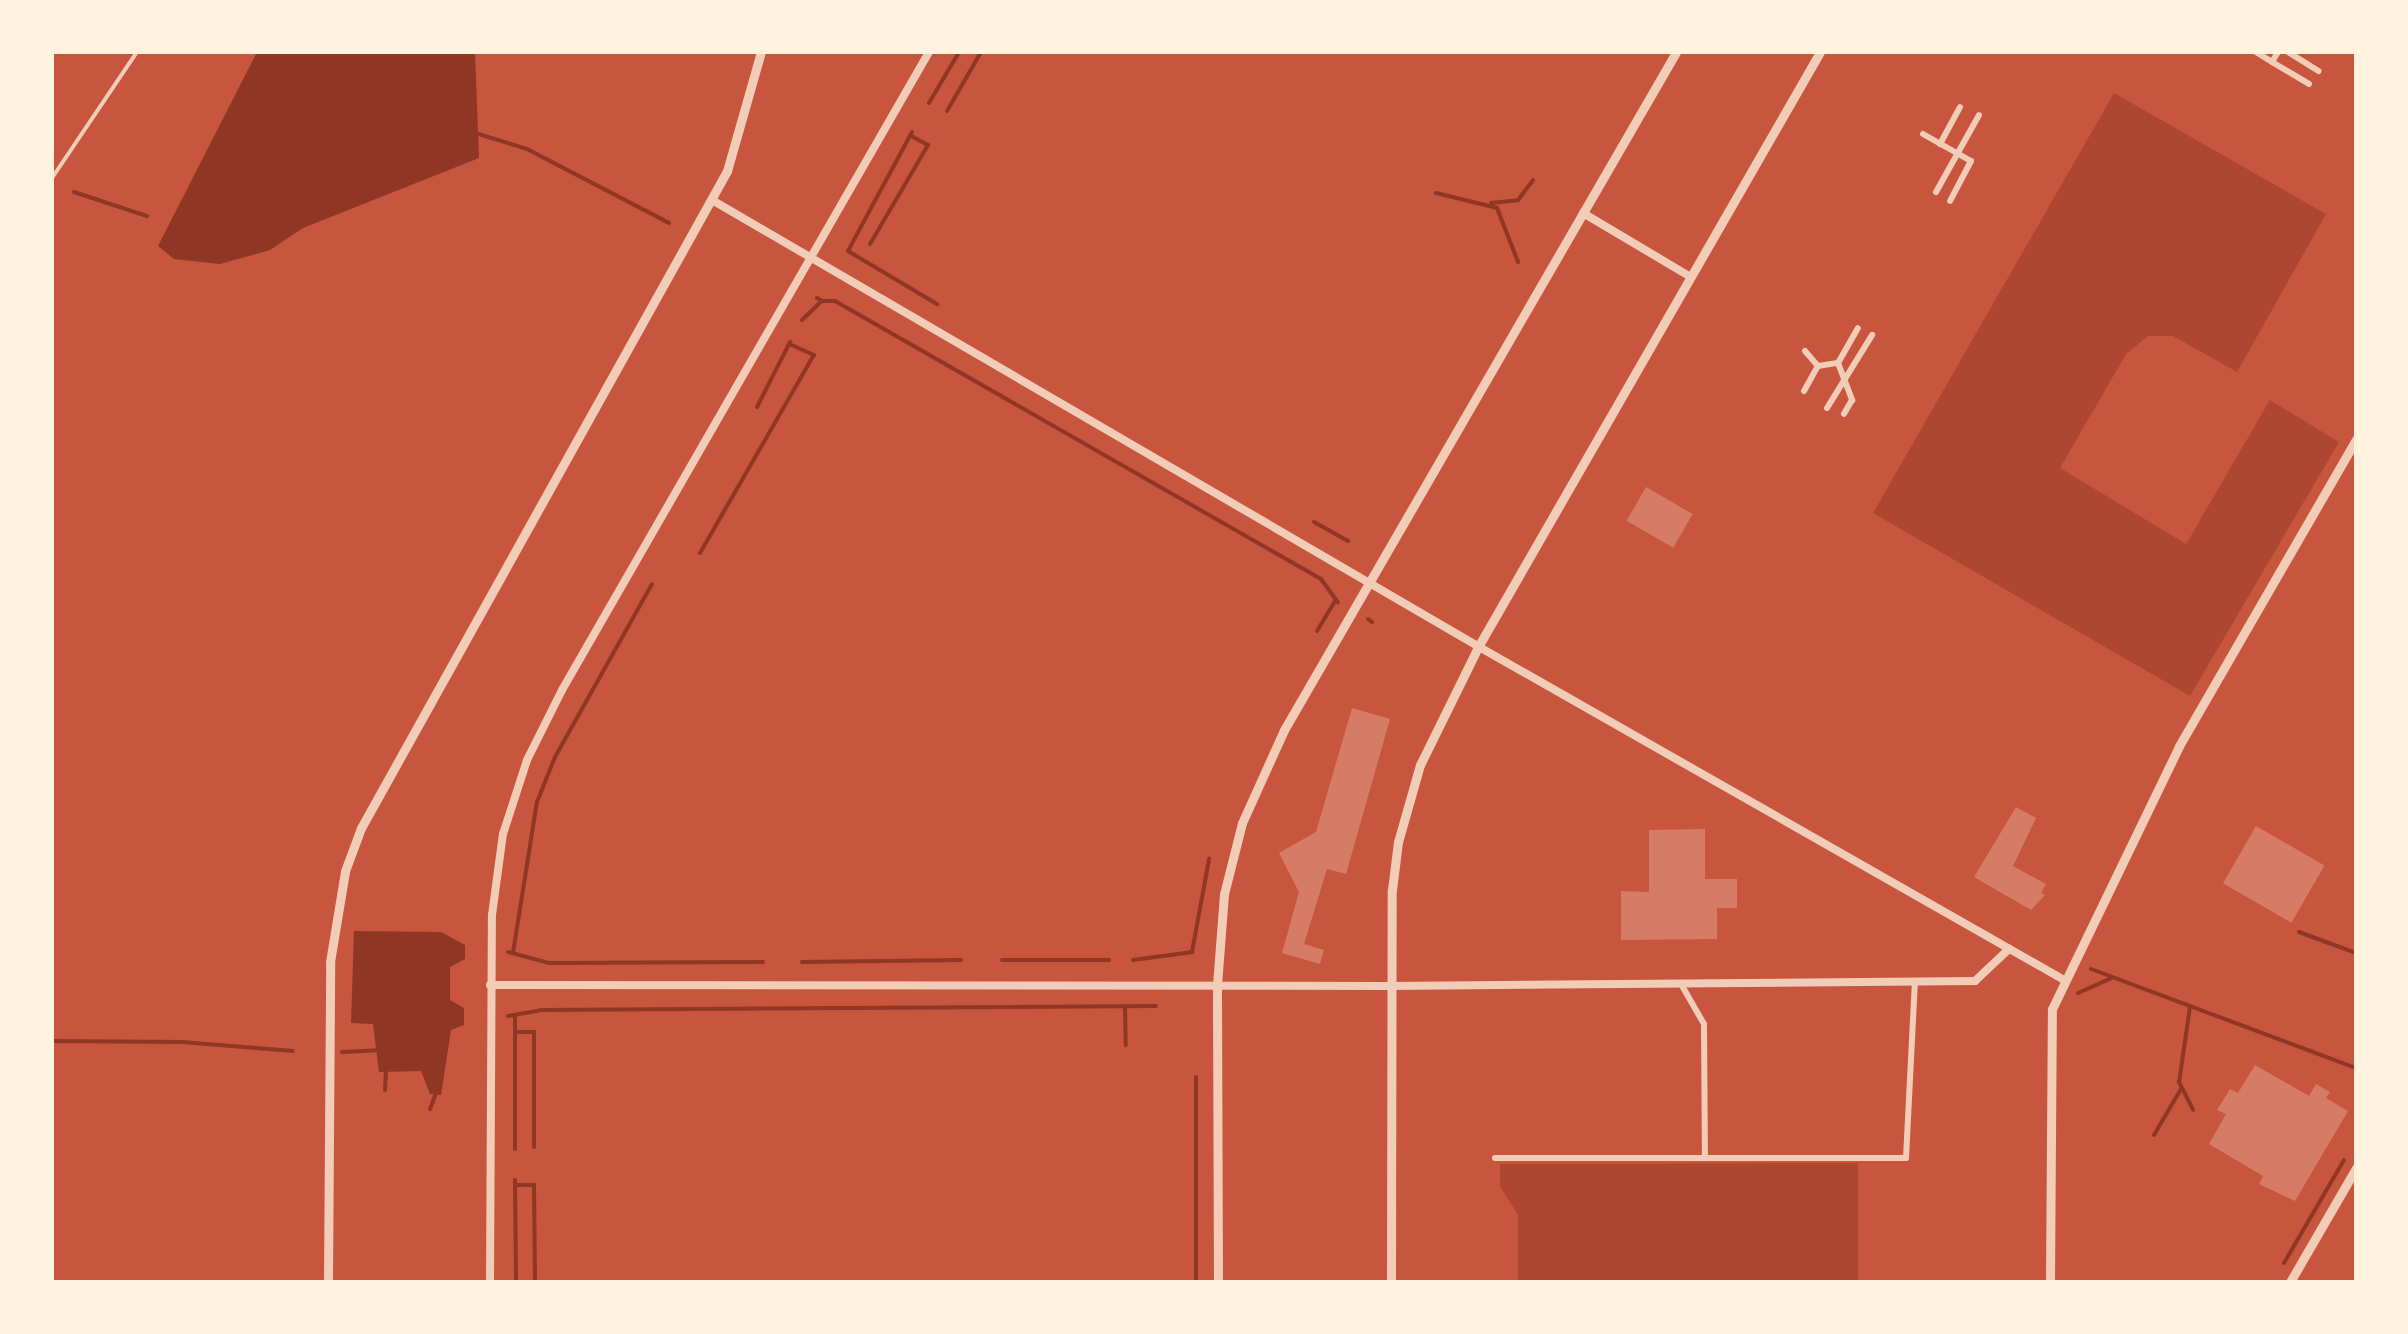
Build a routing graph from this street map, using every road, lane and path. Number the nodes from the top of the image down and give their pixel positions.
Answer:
1 (137, 52) edge
2 (761, 52) edge
3 (929, 52) edge
4 (1676, 52) edge
5 (1820, 52) edge
6 (2256, 52) edge
7 (2278, 52) edge
8 (2288, 52) edge
9 (2272, 62) junction
10 (2319, 71) dead end
11 (2309, 84) dead end
12 (1960, 107) dead end
13 (1979, 115) dead end
14 (1923, 134) dead end
15 (1940, 144) junction
16 (1958, 154) junction
17 (52, 178) edge
18 (1936, 192) dead end
19 (712, 200) junction
20 (1950, 201) dead end
21 (1583, 213) junction
22 (811, 259) junction
23 (1691, 277) junction
24 (1858, 328) dead end
25 (1872, 335) dead end
26 (1805, 351) dead end
27 (1838, 363) junction
28 (1818, 366) junction
29 (1844, 378) junction
30 (1804, 391) dead end
31 (1827, 408) dead end
32 (1844, 414) dead end
33 (2356, 439) edge
34 (1370, 583) junction
35 (1478, 647) junction
36 (2009, 949) junction
37 (1915, 981) junction
38 (2066, 981) junction
39 (1681, 984) junction
40 (490, 985) junction
41 (1217, 985) junction
42 (1391, 986) junction
43 (1495, 1158) dead end
44 (1705, 1158) junction
45 (2356, 1168) edge
46 (328, 1282) edge
47 (490, 1282) edge
48 (1218, 1282) edge
49 (1391, 1282) edge
50 (2050, 1282) edge
51 (2290, 1282) edge

1 - 17 lane
2 - 19 street
3 - 22 street
4 - 21 street
5 - 23 street
6 - 9 street
7 - 9 street
8 - 10 street
9 - 11 street
12 - 15 street
13 - 16 street
14 - 15 street
15 - 16 street
16 - 18 street
16 - 20 street
19 - 22 street
19 - 46 street
21 - 23 street
21 - 34 street
22 - 34 street
22 - 40 street
23 - 35 street
24 - 27 street
25 - 29 street
26 - 28 street
27 - 28 street
27 - 29 street
28 - 30 street
29 - 31 street
29 - 32 street
33 - 38 street
34 - 35 street
34 - 41 street
35 - 36 street
35 - 42 street
36 - 37 street
36 - 38 street
37 - 39 street
37 - 44 street
38 - 50 street
39 - 42 street
39 - 44 street
40 - 41 street
40 - 47 street
41 - 42 street
41 - 48 street
42 - 49 street
43 - 44 street
45 - 51 street

